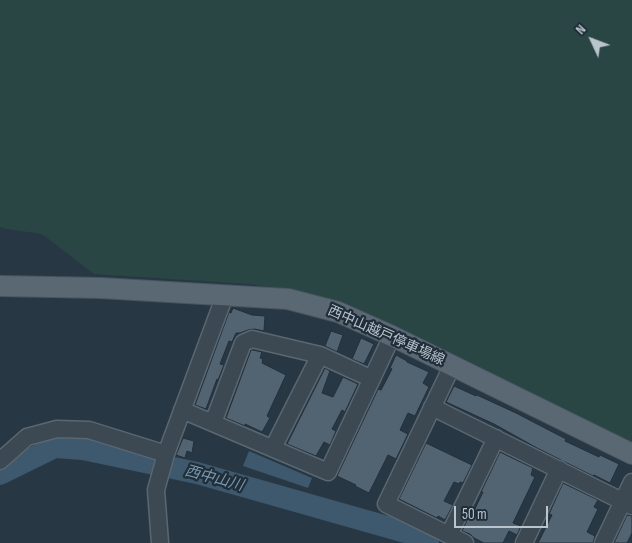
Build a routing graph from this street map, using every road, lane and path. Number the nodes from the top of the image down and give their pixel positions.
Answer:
1 (0, 286) edge
2 (225, 295) junction
3 (392, 336) junction
4 (320, 355) junction
5 (452, 366) junction
6 (372, 379) junction
7 (432, 407) junction
8 (182, 410) junction
9 (213, 423) junction
10 (496, 438) junction
11 (273, 448) junction
12 (632, 454) edge
13 (166, 456) junction
14 (0, 461) edge
15 (559, 470) junction
16 (632, 482) edge
17 (627, 503) edge
18 (449, 535) junction
19 (160, 543) edge
20 (465, 543) edge
21 (524, 543) edge
22 (603, 543) edge

1 - 2 main road, 西中山越戸停車場線
2 - 3 main road, 西中山越戸停車場線
2 - 8 street
3 - 5 main road, 西中山越戸停車場線
3 - 6 street
4 - 6 street
4 - 9 street
4 - 11 street
5 - 7 street
5 - 12 main road, 西中山越戸停車場線
6 - 11 street
7 - 10 street
7 - 18 street
8 - 9 street
8 - 13 street
9 - 11 street
10 - 15 street
10 - 18 street
13 - 14 street
13 - 19 street
15 - 17 street
15 - 21 street
16 - 17 street
17 - 22 street
18 - 20 street

